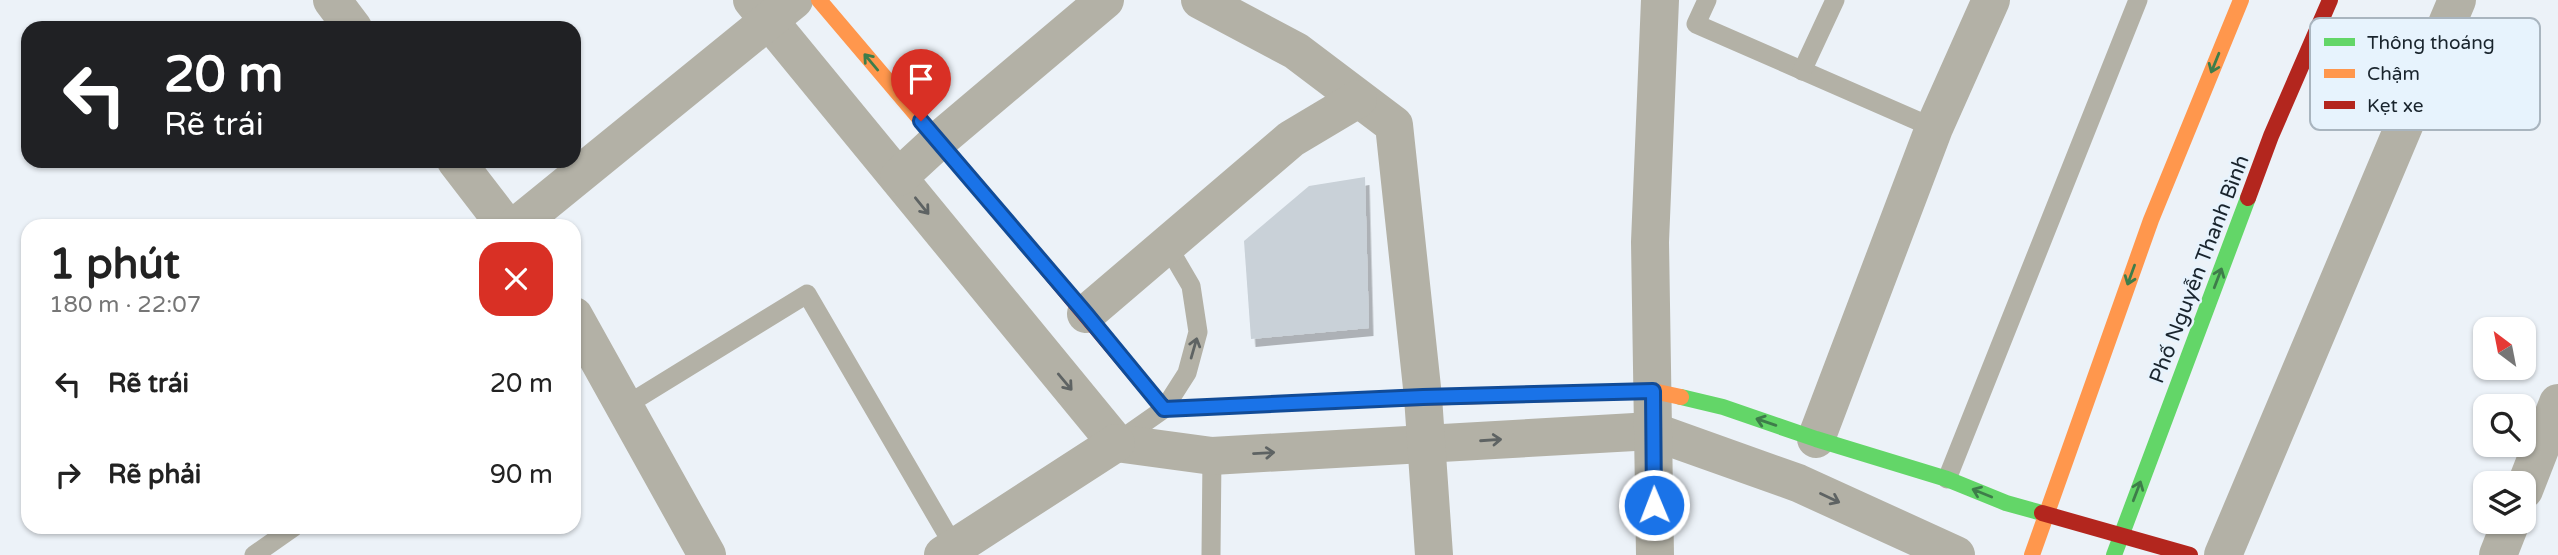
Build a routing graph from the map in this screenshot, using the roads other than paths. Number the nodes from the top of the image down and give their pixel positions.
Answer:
1 (332, 0) edge
2 (819, 0) edge
3 (1105, 0) edge
4 (1200, 0) edge
5 (1659, 0) edge
6 (1707, 0) edge
7 (1835, 0) edge
8 (1991, 0) edge
9 (2138, 0) edge
10 (2241, 0) edge
11 (2330, 0) edge
12 (2457, 0) edge
13 (771, 7) edge
14 (2322, 18) edge
15 (2449, 18) edge
16 (348, 21) edge
17 (2310, 47) edge
18 (1802, 71) junction
19 (1358, 99) junction
20 (1934, 128) junction
21 (2402, 130) edge
22 (938, 141) junction
23 (461, 168) edge
24 (898, 177) junction
25 (501, 219) edge
26 (524, 219) edge
27 (1167, 245) junction
28 (1086, 314) junction
29 (581, 332) edge
30 (1653, 391) junction
31 (1423, 397) junction
32 (2558, 403) edge
33 (625, 407) junction
34 (1164, 409) junction
35 (1652, 430) junction
36 (1816, 439) junction
37 (1116, 443) junction
38 (1426, 444) junction
39 (1212, 456) junction
40 (2531, 471) edge
41 (1947, 479) junction
42 (2046, 515) junction
43 (284, 534) edge
44 (2121, 534) junction
45 (2506, 534) edge
46 (952, 553) edge
47 (254, 555) edge
48 (708, 555) edge
49 (1212, 555) edge
50 (1434, 555) edge
51 (1655, 555) edge
52 (1956, 555) edge
53 (2032, 555) edge
54 (2114, 555) edge
55 (2190, 555) edge
56 (2223, 555) edge
57 (2498, 555) edge

1 - 16 street
22 -> 2 street
3 - 22 street
4 - 19 street
5 - 30 street
6 - 18 lane
7 - 18 lane
8 - 20 street
9 - 41 lane
10 -> 42 street
14 -> 11 street, Phố Nguyễn Thanh Bình
12 - 15 street
13 - 24 street
13 - 26 street
44 -> 17 street, Phố Nguyễn Thanh Bình
18 - 20 lane
19 - 27 street
19 - 31 street
20 - 36 street
21 - 56 street
22 - 24 street
22 - 28 street
23 - 25 street
24 -> 37 street
27 - 28 street
34 -> 27 lane
28 - 34 street
29 - 33 street
30 - 31 street
30 - 35 street
36 -> 30 street
31 - 34 street
31 - 38 street
32 - 40 street
33 - 46 lane
33 - 48 street
34 - 37 lane
38 -> 35 street
35 - 51 street
35 -> 52 street
36 - 41 street
37 - 39 street
37 - 46 street
39 -> 38 street
38 - 50 street
39 - 49 lane
42 -> 41 street
42 - 44 street
42 - 53 street
43 - 47 lane
44 - 54 street, Phố Nguyễn Thanh Bình
44 - 55 street
45 - 57 street

